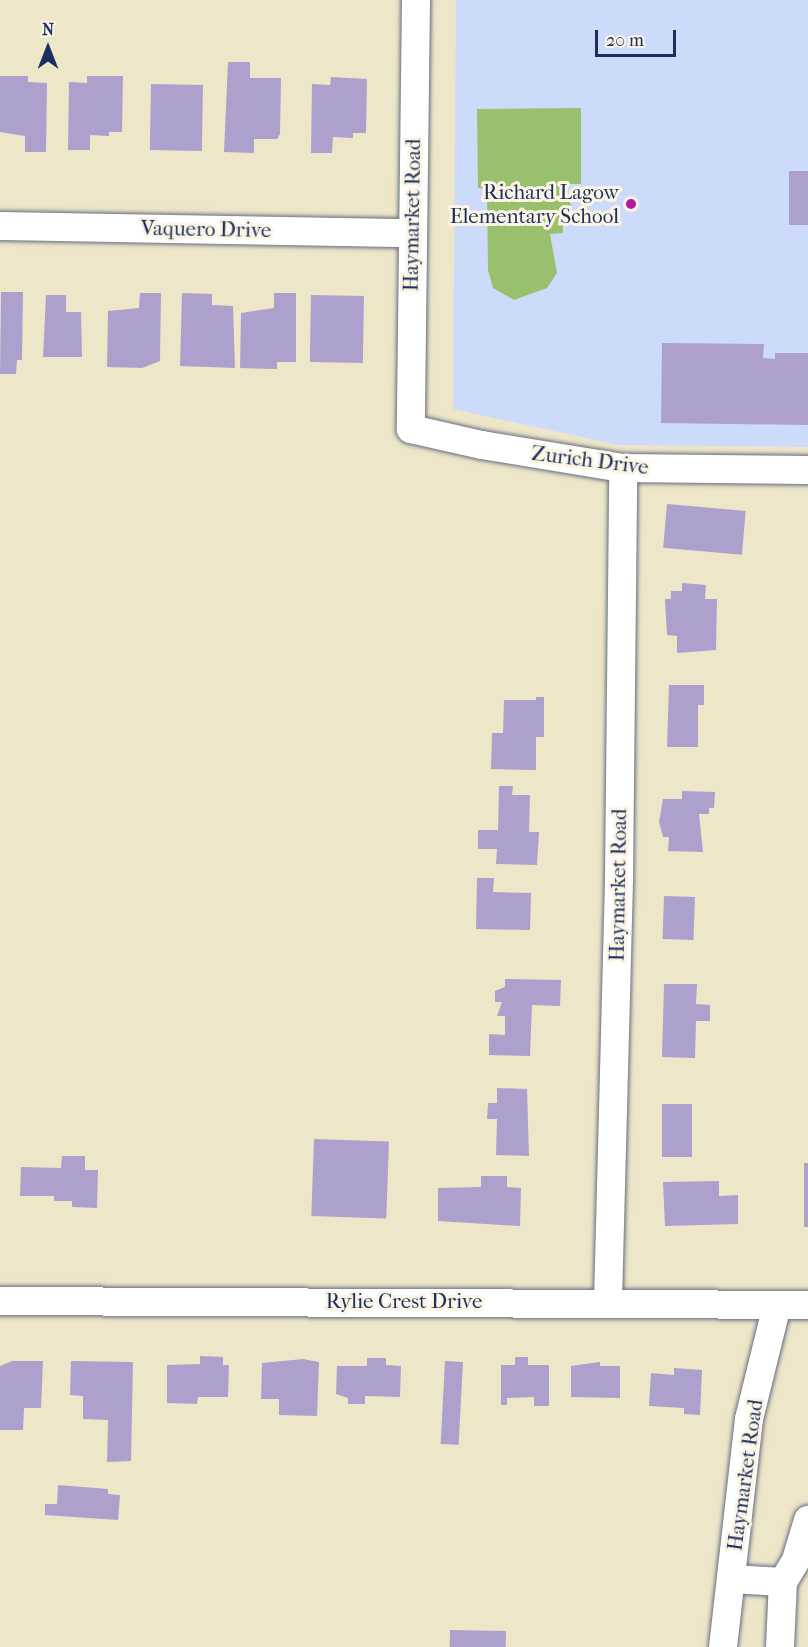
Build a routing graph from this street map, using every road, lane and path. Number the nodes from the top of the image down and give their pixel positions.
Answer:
1 (416, 0) edge
2 (0, 226) edge
3 (411, 232) junction
4 (411, 429) joint
5 (623, 468) junction
6 (808, 470) edge
7 (0, 1301) edge
8 (608, 1301) junction
9 (777, 1305) junction
10 (808, 1305) edge
11 (808, 1520) edge
12 (731, 1579) junction
13 (783, 1582) junction
14 (723, 1647) edge
15 (780, 1647) edge

1 - 3 street, Haymarket Road
2 - 3 street, Vaquero Drive
3 - 4 street, Haymarket Road
4 - 5 street, Zurich Drive
5 - 6 street, Zurich Drive
5 - 8 street, Haymarket Road
7 - 8 street, Rylie Crest Drive
8 - 9 street, Rylie Crest Drive
9 - 10 street, Rylie Crest Drive
9 - 12 street, Haymarket Road
11 - 13 street
12 - 13 street
12 - 14 street, Haymarket Road
13 - 15 street

